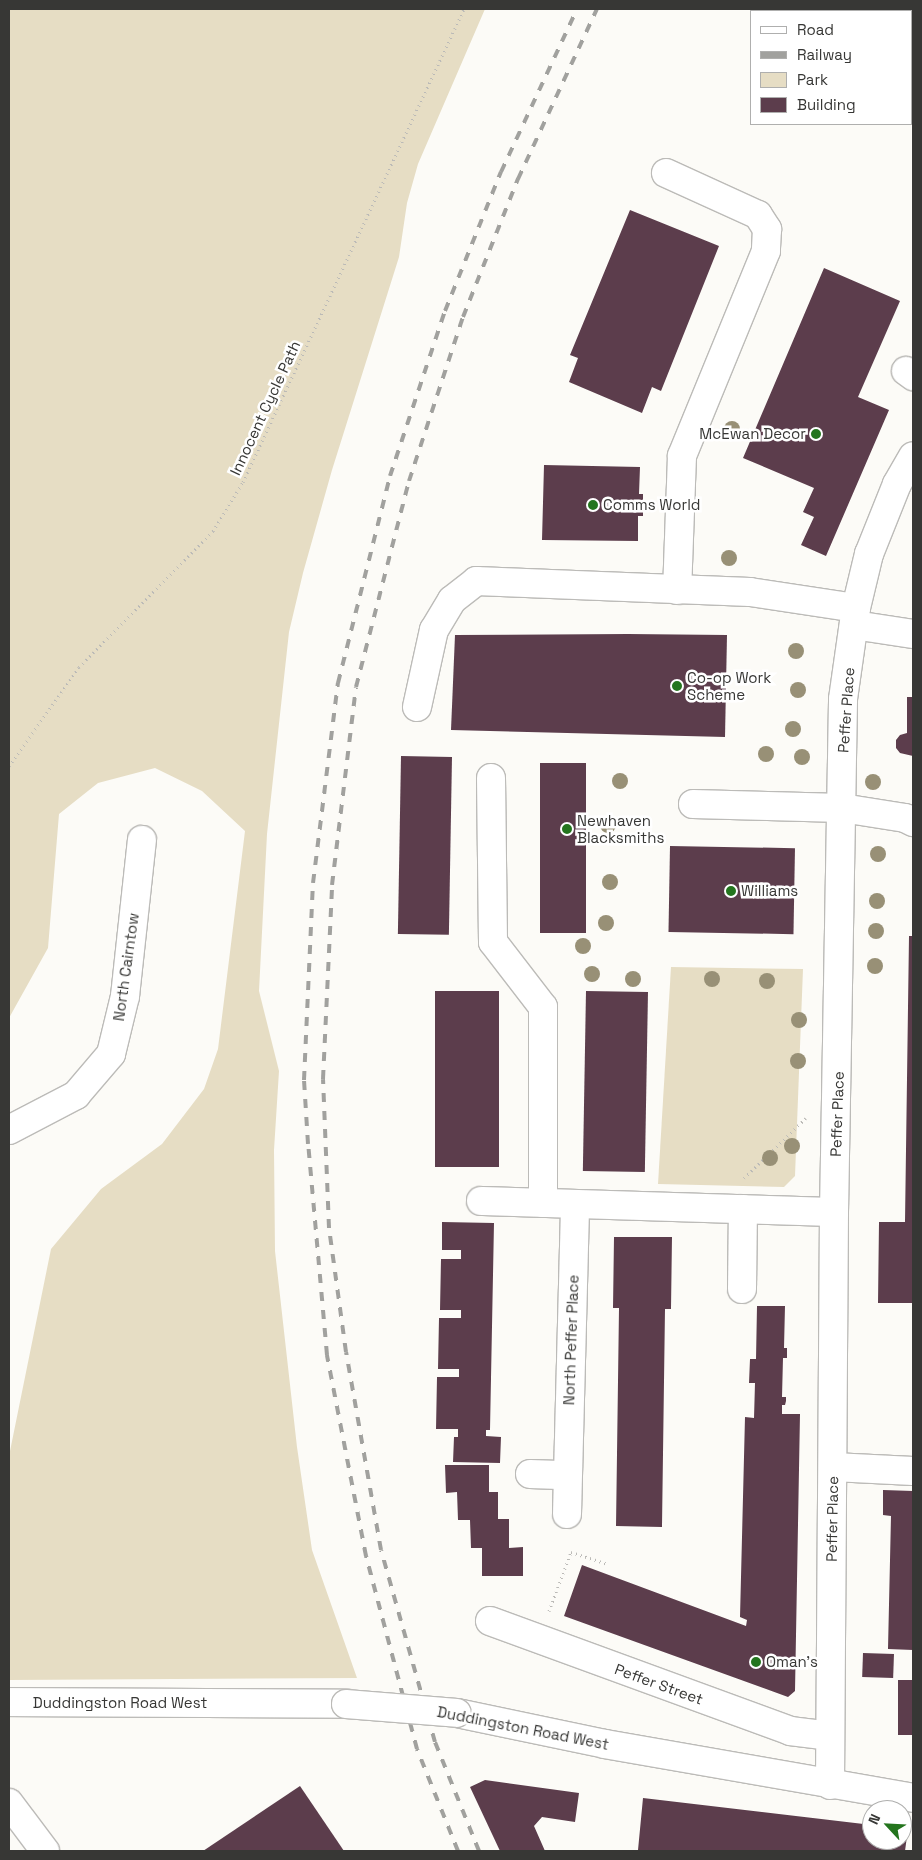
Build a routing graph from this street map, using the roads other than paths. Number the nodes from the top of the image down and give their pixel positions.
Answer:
1 (666, 173) dead end
2 (913, 456) edge
3 (677, 590) junction
4 (855, 616) junction
5 (913, 634) edge
6 (417, 707) dead end
7 (491, 778) dead end
8 (693, 804) dead end
9 (842, 808) junction
10 (913, 822) edge
11 (142, 840) dead end
12 (9, 1130) edge
13 (480, 1201) dead end
14 (543, 1203) junction
15 (575, 1204) junction
16 (743, 1209) junction
17 (834, 1212) junction
18 (742, 1289) dead end
19 (833, 1467) junction
20 (913, 1471) edge
21 (530, 1474) dead end
22 (567, 1475) junction
23 (567, 1514) dead end
24 (490, 1621) dead end
25 (9, 1702) edge
26 (830, 1736) junction
27 (830, 1785) junction
28 (913, 1798) edge
29 (9, 1803) edge
30 (45, 1851) edge

1 - 3 street
2 - 4 street, Peffer Place
3 - 4 street
3 - 6 street
4 - 5 street
4 - 9 street, Peffer Place
7 - 14 street
8 - 9 street
9 - 10 street
9 - 17 street, Peffer Place
11 - 12 street, North Cairntow
13 - 14 street
14 - 15 street
15 - 16 street
15 - 22 street, North Peffer Place
16 - 17 street
16 - 18 street
17 - 19 street, Peffer Place
19 - 20 street
19 - 26 street, Peffer Place
21 - 22 street
22 - 23 street, North Peffer Place
24 - 26 street, Peffer Street
25 - 27 street, Duddingston Road West, bridge
26 - 27 street, Peffer Place
27 - 28 street, Duddingston Road West
29 - 30 street

